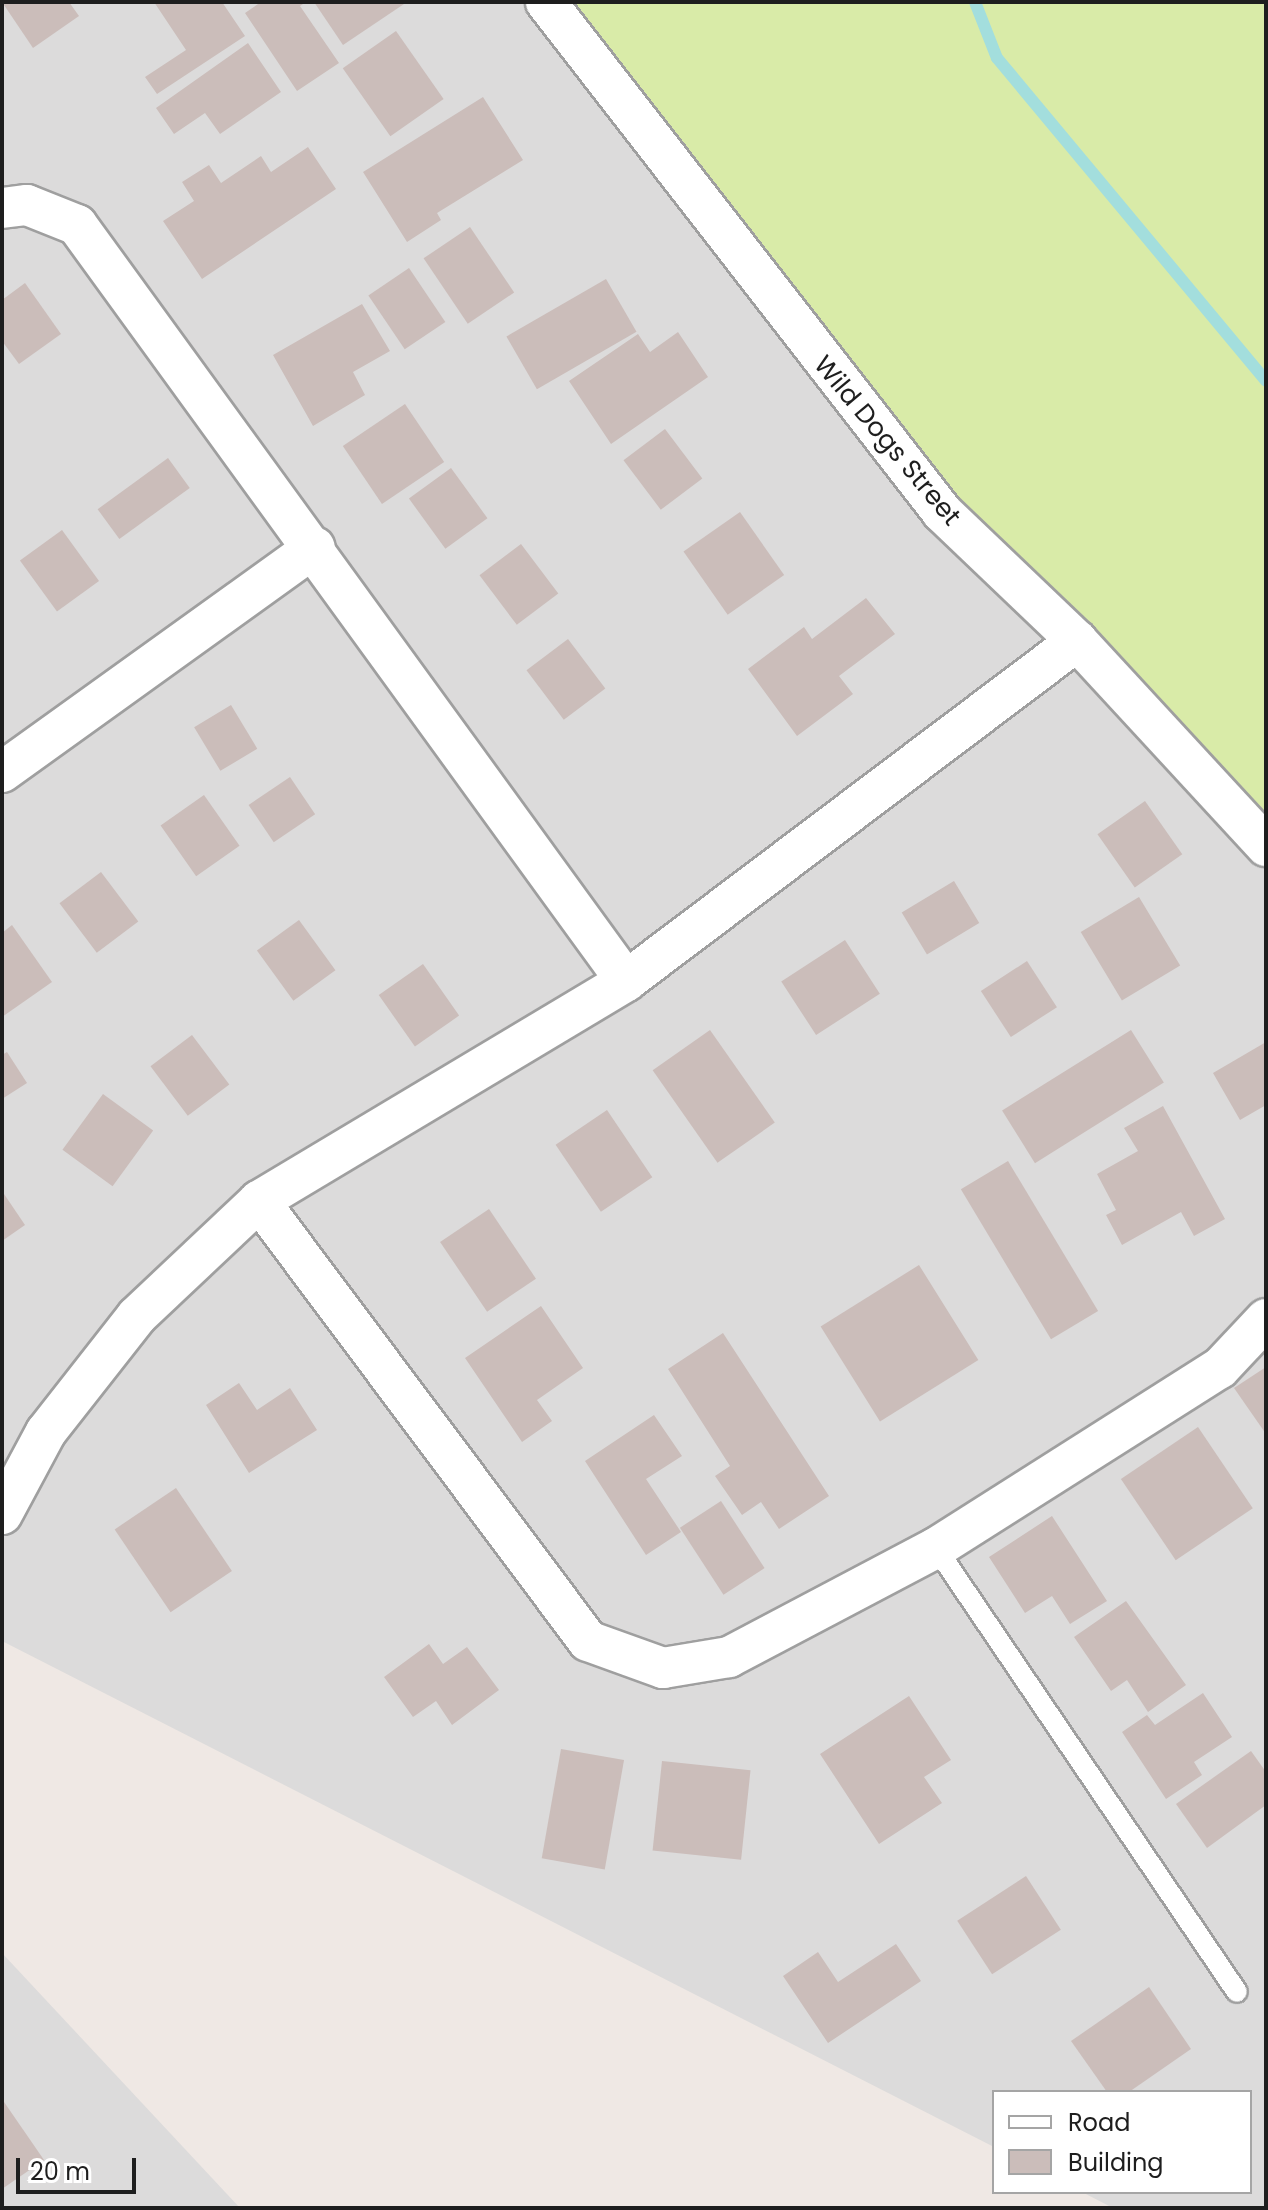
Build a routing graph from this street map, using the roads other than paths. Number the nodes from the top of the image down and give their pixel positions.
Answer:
1 (546, 2) edge
2 (2, 208) edge
3 (315, 547) junction
4 (1077, 641) junction
5 (2, 772) edge
6 (1266, 846) edge
7 (626, 981) junction
8 (259, 1201) junction
9 (1266, 1319) edge
10 (2, 1514) edge
11 (936, 1548) junction
12 (1237, 1992) dead end

1 - 4 street, Wild Dogs Street
2 - 3 street
3 - 5 street
3 - 7 street
4 - 6 street, Wild Dogs Street
4 - 7 street
7 - 8 street
8 - 10 street
8 - 11 street
9 - 11 street
11 - 12 lane

